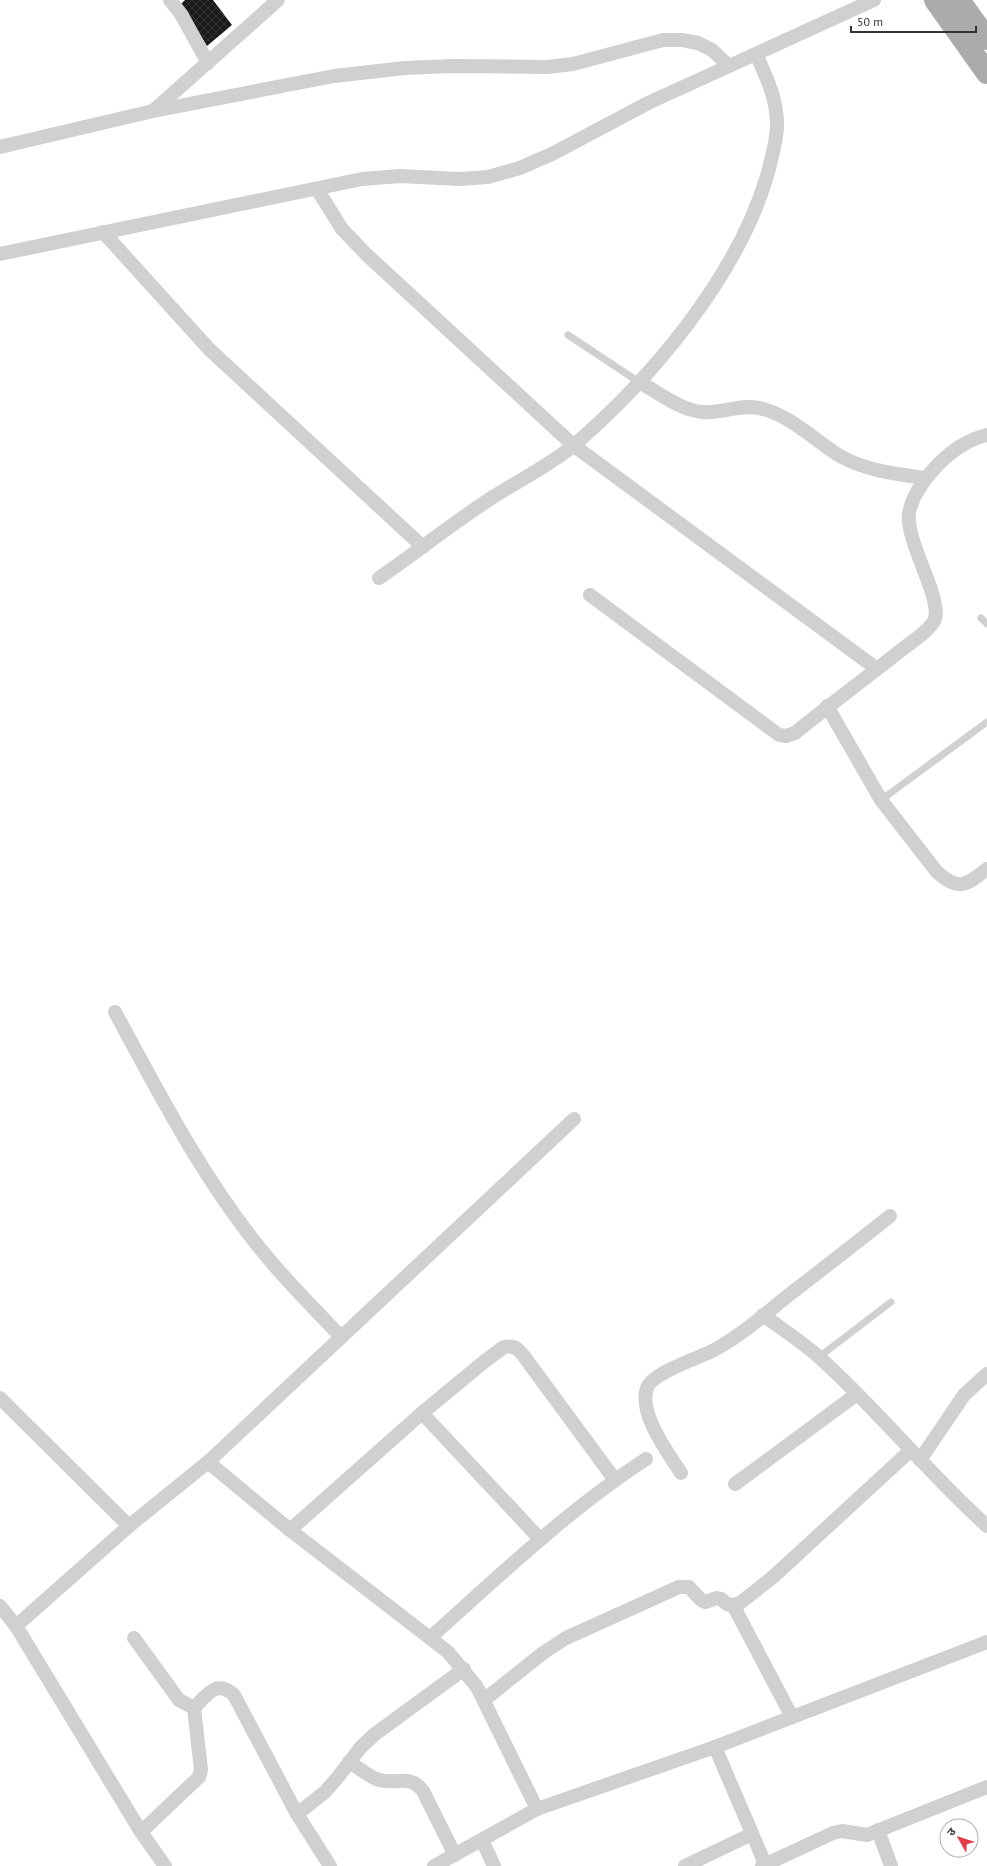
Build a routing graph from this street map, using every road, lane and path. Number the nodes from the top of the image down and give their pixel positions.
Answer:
1 (170, 0) edge
2 (278, 0) edge
3 (874, 0) edge
4 (934, 0) edge
5 (959, 0) edge
6 (987, 39) edge
7 (756, 54) junction
8 (208, 63) junction
9 (729, 66) junction
10 (987, 73) edge
11 (153, 111) junction
12 (0, 147) edge
13 (317, 188) junction
14 (103, 232) junction
15 (0, 254) edge
16 (568, 335) dead end
17 (639, 382) junction
18 (987, 435) edge
19 (573, 445) junction
20 (926, 478) junction
21 (423, 547) junction
22 (379, 578) dead end
23 (590, 595) dead end
24 (981, 618) dead end
25 (987, 624) edge
26 (877, 669) junction
27 (827, 706) junction
28 (987, 722) edge
29 (881, 800) junction
30 (987, 869) edge
31 (115, 1012) dead end
32 (574, 1119) dead end
33 (890, 1216) dead end
34 (891, 1302) dead end
35 (763, 1316) junction
36 (341, 1337) junction
37 (819, 1357) junction
38 (987, 1374) edge
39 (857, 1394) junction
40 (0, 1398) edge
41 (422, 1413) junction
42 (915, 1455) junction
43 (646, 1459) dead end
44 (208, 1462) junction
45 (681, 1473) dead end
46 (615, 1480) junction
47 (736, 1484) dead end
48 (129, 1526) junction
49 (987, 1526) edge
50 (290, 1530) junction
51 (540, 1540) junction
52 (0, 1606) edge
53 (733, 1606) junction
54 (16, 1626) junction
55 (431, 1637) junction
56 (134, 1638) dead end
57 (987, 1642) edge
58 (464, 1669) junction
59 (484, 1700) junction
60 (194, 1708) junction
61 (792, 1717) junction
62 (715, 1747) junction
63 (349, 1762) junction
64 (987, 1787) edge
65 (537, 1809) junction
66 (296, 1814) junction
67 (878, 1830) junction
68 (141, 1832) junction
69 (752, 1834) junction
70 (482, 1840) junction
71 (455, 1855) junction
72 (764, 1865) edge
73 (165, 1866) edge
74 (330, 1866) edge
75 (434, 1866) edge
76 (494, 1866) edge
77 (685, 1866) edge
78 (891, 1866) edge

1 - 8 street
2 - 8 street
3 - 7 street
4 - 10 main road
5 - 6 main road
7 - 9 street
7 - 17 street
8 - 11 street
9 - 11 street
9 - 13 street
11 - 12 street
13 - 14 street
13 - 19 street
14 - 15 street
14 - 21 street
16 - 17 lane
17 - 19 street
17 - 20 street
18 - 20 street
19 - 21 street
19 - 26 street
20 - 26 street
21 - 22 street
23 - 27 street
24 - 25 lane
26 - 27 street
27 - 29 street
28 - 29 lane
29 - 30 street
31 - 36 street
32 - 36 street
33 - 35 street
34 - 37 lane
35 - 37 street
35 - 45 street
36 - 44 street
37 - 39 street
38 - 42 street
39 - 42 street
39 - 47 street
40 - 48 street
41 - 46 street
41 - 50 street
41 - 51 street
42 - 49 street
42 - 53 street
43 - 46 street
44 - 48 street
44 - 50 street
46 - 51 street
48 - 54 street
50 - 55 street
51 - 55 street
52 - 54 street
53 - 59 street
53 - 61 street
54 - 68 street
55 - 58 street
56 - 60 street
57 - 61 street
58 - 59 street
58 - 63 street
59 - 65 street
60 - 66 street
60 - 68 street
61 - 62 street
62 - 65 street
62 - 69 street
63 - 66 street
63 - 71 street
64 - 67 street
65 - 70 street
66 - 74 street
67 - 72 street
67 - 78 street
68 - 73 street
69 - 72 street
69 - 77 street
70 - 71 street
70 - 76 street
71 - 75 street

